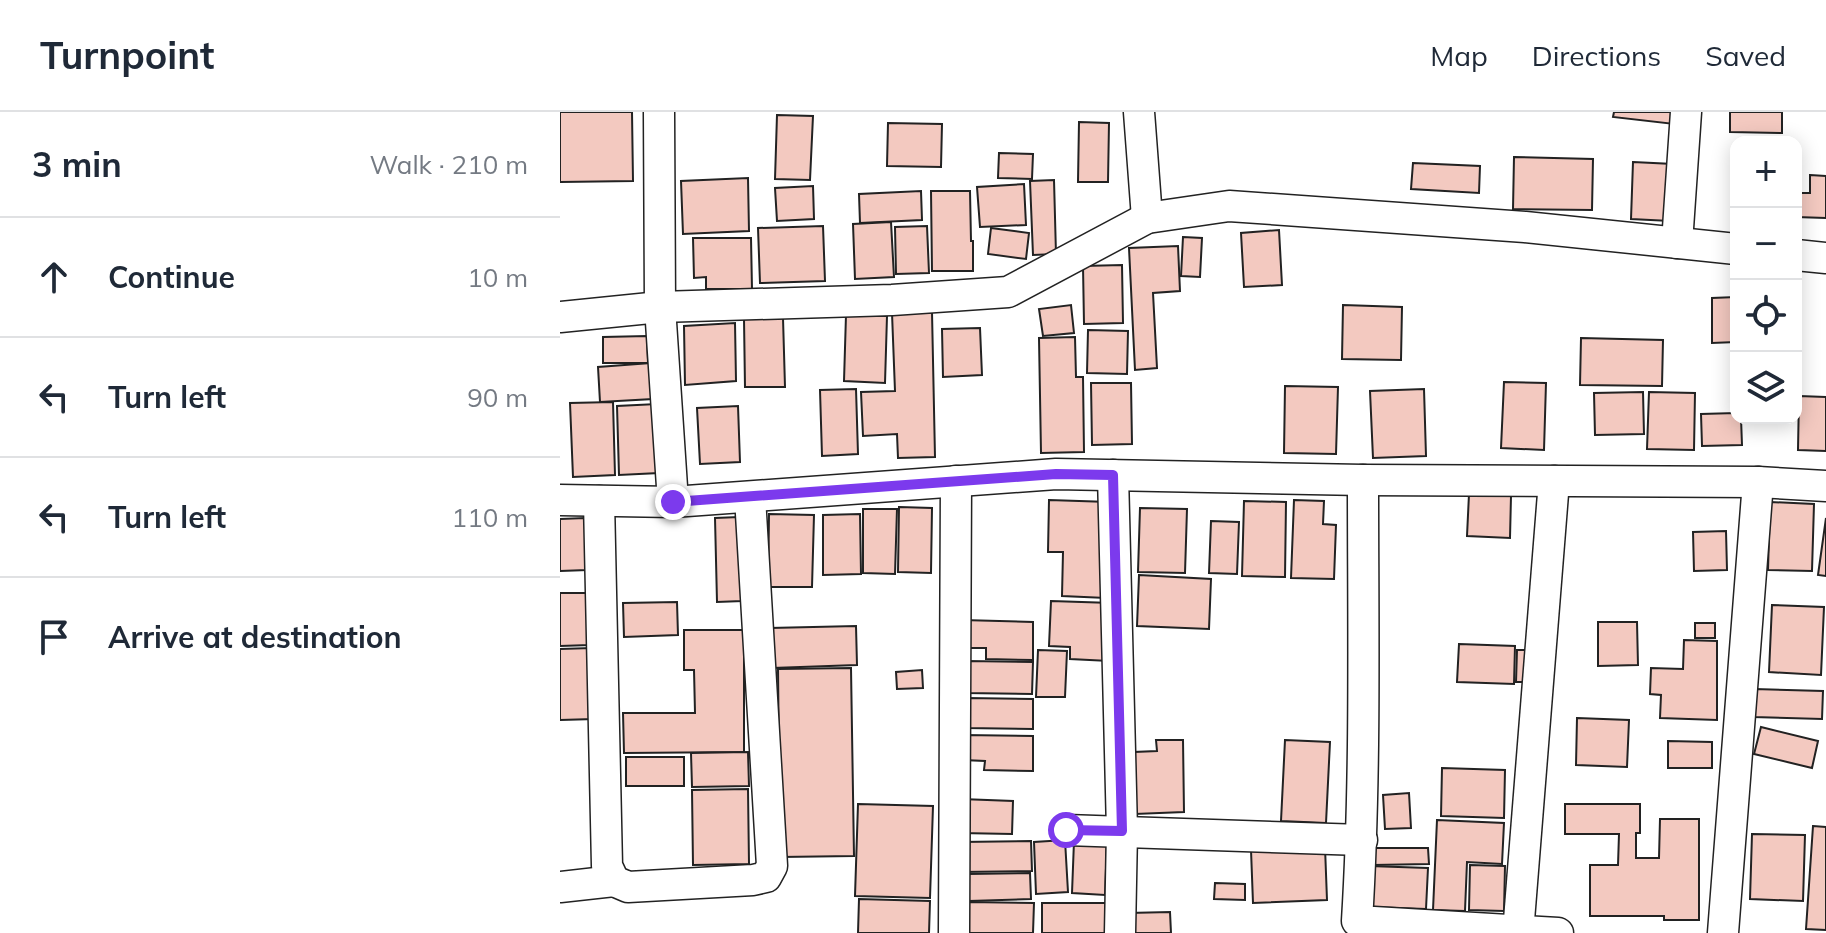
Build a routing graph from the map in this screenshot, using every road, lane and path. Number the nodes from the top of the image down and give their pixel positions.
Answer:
1 (659, 112) edge
2 (1139, 112) edge
3 (1686, 112) edge
4 (1147, 218) junction
5 (1677, 243) junction
6 (1730, 248) edge
7 (1802, 256) edge
8 (1826, 258) edge
9 (660, 307) junction
10 (560, 317) edge
11 (1113, 475) junction
12 (1363, 480) junction
13 (956, 481) junction
14 (1554, 481) junction
15 (1758, 482) junction
16 (1826, 486) edge
17 (750, 497) junction
18 (560, 500) edge
19 (599, 501) junction
20 (673, 502) junction
21 (1066, 830) dead end
22 (1122, 831) junction
23 (1362, 840) junction
24 (614, 881) junction
25 (560, 887) edge
26 (1518, 932) edge
27 (954, 933) edge
28 (1120, 933) edge
29 (1558, 933) edge
30 (1723, 933) edge

1 - 9 street
2 - 4 street
3 - 5 street
4 - 5 street
4 - 9 street
5 - 6 street
7 - 8 street
9 - 10 street
9 - 20 street
11 - 12 street
11 - 13 street
11 - 22 street
12 - 14 street
12 - 23 street
13 - 17 street
13 - 27 street
14 - 15 street
14 - 26 street
15 - 16 street
15 - 30 street
17 - 20 street
17 - 24 street
18 - 19 street
19 - 20 street
19 - 24 street
21 - 22 street
22 - 23 street
22 - 28 street
23 - 26 street
24 - 25 street
26 - 29 street

